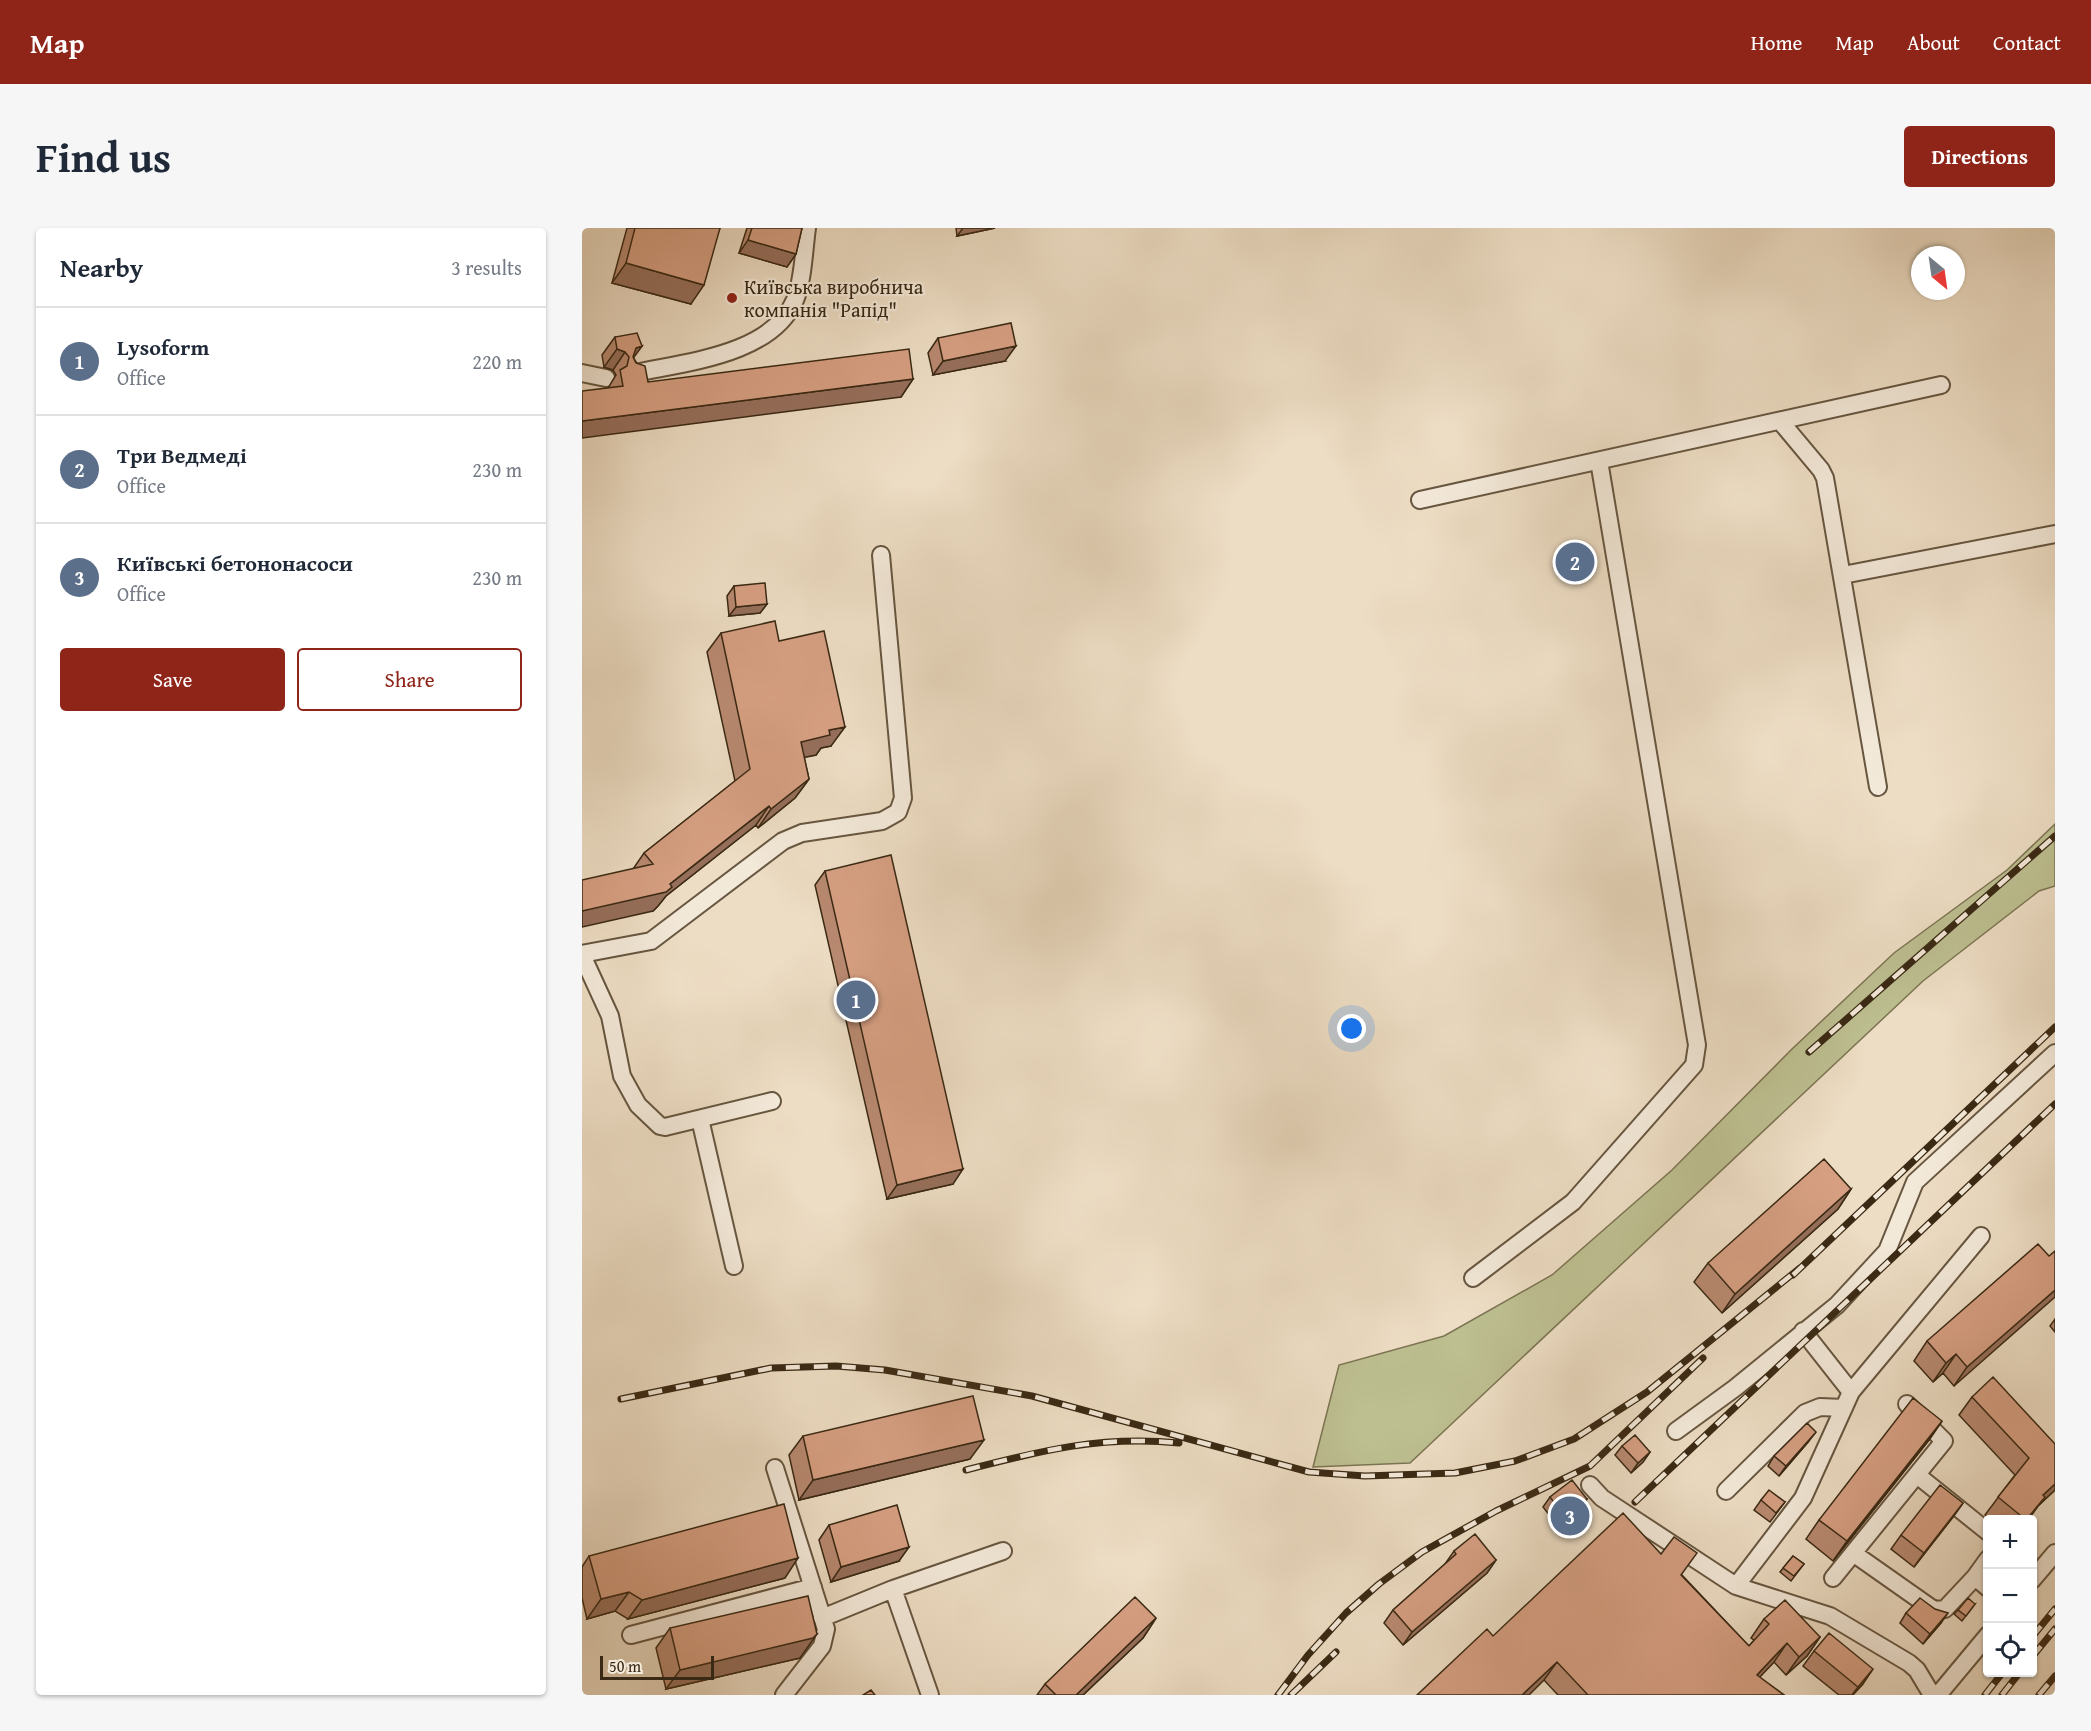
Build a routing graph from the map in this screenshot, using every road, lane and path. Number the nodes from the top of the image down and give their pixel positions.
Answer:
1 (807, 228) edge
2 (582, 373) edge
3 (631, 374) edge
4 (606, 378) dead end
5 (1941, 386) dead end
6 (1780, 421) junction
7 (1599, 461) junction
8 (1420, 500) dead end
9 (2055, 534) edge
10 (881, 555) dead end
11 (1843, 575) junction
12 (1878, 787) dead end
13 (582, 954) edge
14 (2055, 1053) edge
15 (772, 1101) dead end
16 (699, 1119) junction
17 (1981, 1236) dead end
18 (734, 1266) dead end
19 (1473, 1278) dead end
20 (1803, 1331) junction
21 (1851, 1392) junction
22 (1907, 1404) edge
23 (1844, 1408) junction
24 (1676, 1431) dead end
25 (775, 1468) dead end
26 (1917, 1475) junction
27 (1590, 1485) dead end
28 (1726, 1491) dead end
29 (1983, 1528) edge
30 (1004, 1551) dead end
31 (1853, 1553) junction
32 (2055, 1553) edge
33 (2037, 1574) edge
34 (1833, 1578) dead end
35 (1981, 1582) edge
36 (1736, 1586) junction
37 (813, 1587) junction
38 (893, 1589) junction
39 (822, 1617) junction
40 (631, 1635) dead end
41 (1983, 1641) edge
42 (784, 1695) edge
43 (930, 1695) edge
44 (1932, 1695) edge
45 (1938, 1695) edge

1 - 3 lane
2 - 4 lane
5 - 6 lane
6 - 7 lane
6 - 11 lane
7 - 8 lane
7 - 19 lane
9 - 11 lane
10 - 13 lane
11 - 12 lane
13 - 16 lane
14 - 20 lane
15 - 16 lane
16 - 18 lane
17 - 21 lane
20 - 21 lane
20 - 24 lane
21 - 23 lane
22 - 26 lane
23 - 28 lane
23 - 36 lane
25 - 37 lane
26 - 29 lane
26 - 31 lane
27 - 36 lane
30 - 38 lane
31 - 34 lane
31 - 35 lane
32 - 33 lane
36 - 44 lane
37 - 39 lane
37 - 40 lane
38 - 39 lane
38 - 43 lane
39 - 42 lane
41 - 45 lane

